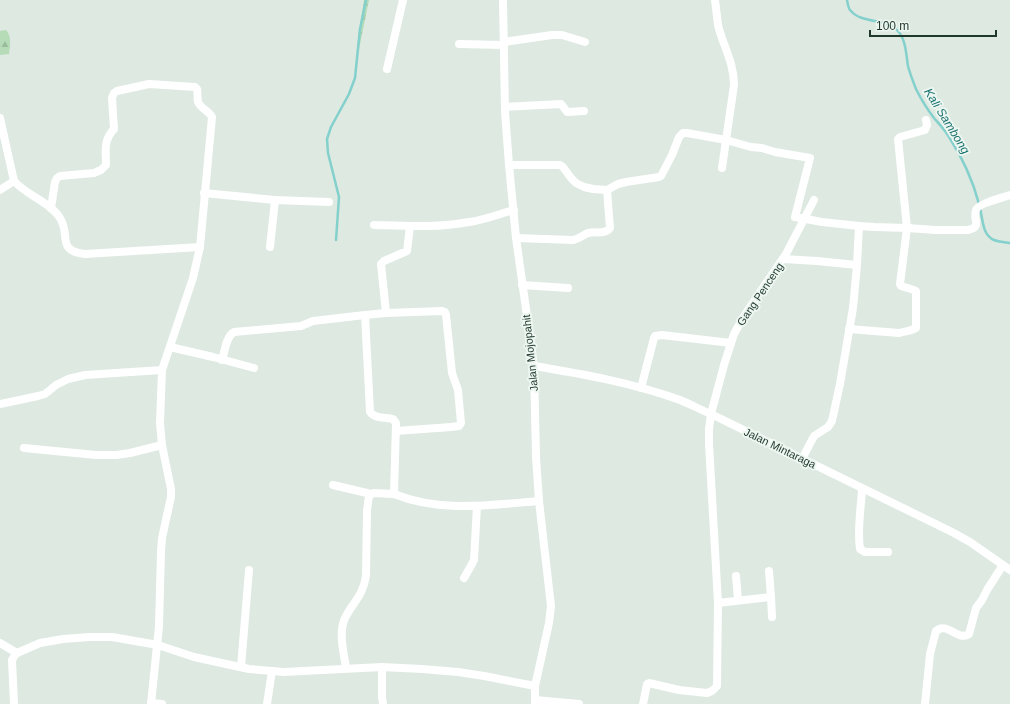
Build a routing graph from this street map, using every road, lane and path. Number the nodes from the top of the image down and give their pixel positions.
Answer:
1 (403, 0) edge
2 (503, 0) edge
3 (715, 0) edge
4 (585, 42) dead end
5 (504, 43) junction
6 (459, 44) dead end
7 (388, 69) dead end
8 (506, 107) junction
9 (584, 111) dead end
10 (0, 118) edge
11 (926, 120) dead end
12 (726, 140) junction
13 (509, 165) junction
14 (722, 168) dead end
15 (14, 180) junction
16 (0, 190) edge
17 (607, 190) junction
18 (204, 194) junction
19 (1010, 195) edge
20 (275, 200) junction
21 (814, 200) dead end
22 (329, 202) dead end
23 (51, 208) junction
24 (514, 210) junction
25 (374, 225) dead end
26 (410, 226) junction
27 (859, 226) junction
28 (907, 228) junction
29 (516, 238) junction
30 (200, 247) junction
31 (270, 247) dead end
32 (783, 260) junction
33 (857, 266) junction
34 (522, 285) junction
35 (568, 288) dead end
36 (386, 313) junction
37 (365, 315) junction
38 (849, 329) junction
39 (731, 343) junction
40 (170, 347) junction
41 (222, 360) junction
42 (534, 366) junction
43 (254, 368) dead end
44 (162, 370) junction
45 (642, 388) junction
46 (0, 404) edge
47 (711, 414) junction
48 (396, 431) junction
49 (162, 445) junction
50 (24, 448) dead end
51 (802, 459) junction
52 (333, 486) dead end
53 (862, 489) junction
54 (371, 494) junction
55 (394, 494) junction
56 (539, 501) junction
57 (477, 506) junction
58 (888, 552) dead end
59 (1006, 568) edge
60 (249, 570) dead end
61 (769, 571) dead end
62 (736, 576) dead end
63 (464, 578) dead end
64 (771, 598) junction
65 (738, 600) junction
66 (718, 602) junction
67 (772, 617) dead end
68 (0, 644) edge
69 (158, 645) junction
70 (17, 653) junction
71 (241, 667) junction
72 (382, 667) junction
73 (346, 668) junction
74 (272, 671) junction
75 (535, 686) junction
76 (535, 702) edge
77 (151, 703) edge
78 (14, 704) edge
79 (162, 704) edge
80 (267, 704) edge
81 (383, 704) edge
82 (579, 704) edge
83 (643, 704) edge
84 (925, 704) edge

1 - 7 street
2 - 5 street, Jalan Mojopahit
3 - 12 street
4 - 5 street
5 - 6 street
5 - 8 street, Jalan Mojopahit
8 - 9 street
8 - 13 street, Jalan Mojopahit
10 - 15 street
11 - 28 street
12 - 14 street
12 - 17 street
12 - 27 street
13 - 17 street
13 - 24 street, Jalan Mojopahit
15 - 16 street
15 - 23 street
17 - 29 street
18 - 20 street
18 - 23 street
18 - 30 street
19 - 28 street
20 - 22 street
20 - 31 street
21 - 32 street, Gang Penceng
23 - 30 street
24 - 26 street
24 - 29 street, Jalan Mojopahit
25 - 26 street
26 - 36 street
27 - 28 street
27 - 33 street
28 - 38 street
29 - 34 street, Jalan Mojopahit
30 - 40 street
32 - 33 street
32 - 39 street, Gang Penceng
33 - 38 street
34 - 35 street
34 - 42 street, Jalan Mojopahit
36 - 37 street
36 - 48 street
37 - 41 street
37 - 48 street
38 - 51 street
39 - 45 street
39 - 47 street, Gang Penceng
40 - 41 street
40 - 44 street
41 - 43 street
42 - 45 street, Jalan Mintaraga
42 - 56 street, Jalan Mojopahit
44 - 46 street
44 - 49 street
45 - 47 street, Jalan Mintaraga
47 - 51 street, Jalan Mintaraga
47 - 66 street, Gang Penceng
48 - 55 street
49 - 50 street
49 - 69 street
51 - 53 street, Jalan Mintaraga
52 - 54 street
53 - 58 street
53 - 59 street, Jalan Mintaraga
54 - 55 street
54 - 73 street
55 - 57 street
56 - 57 street
56 - 75 street, Jalan Mojopahit
57 - 63 street
59 - 84 street
60 - 71 street
61 - 64 street
62 - 65 street
64 - 65 street
64 - 67 street
65 - 66 street
66 - 83 street, Gang Penceng
68 - 70 street
69 - 70 street
69 - 71 street
69 - 77 street
70 - 78 street
71 - 74 street
72 - 73 street
72 - 75 street
72 - 81 street
73 - 74 street
74 - 80 street
75 - 76 street, Jalan Mojopahit
76 - 82 street
77 - 79 street

